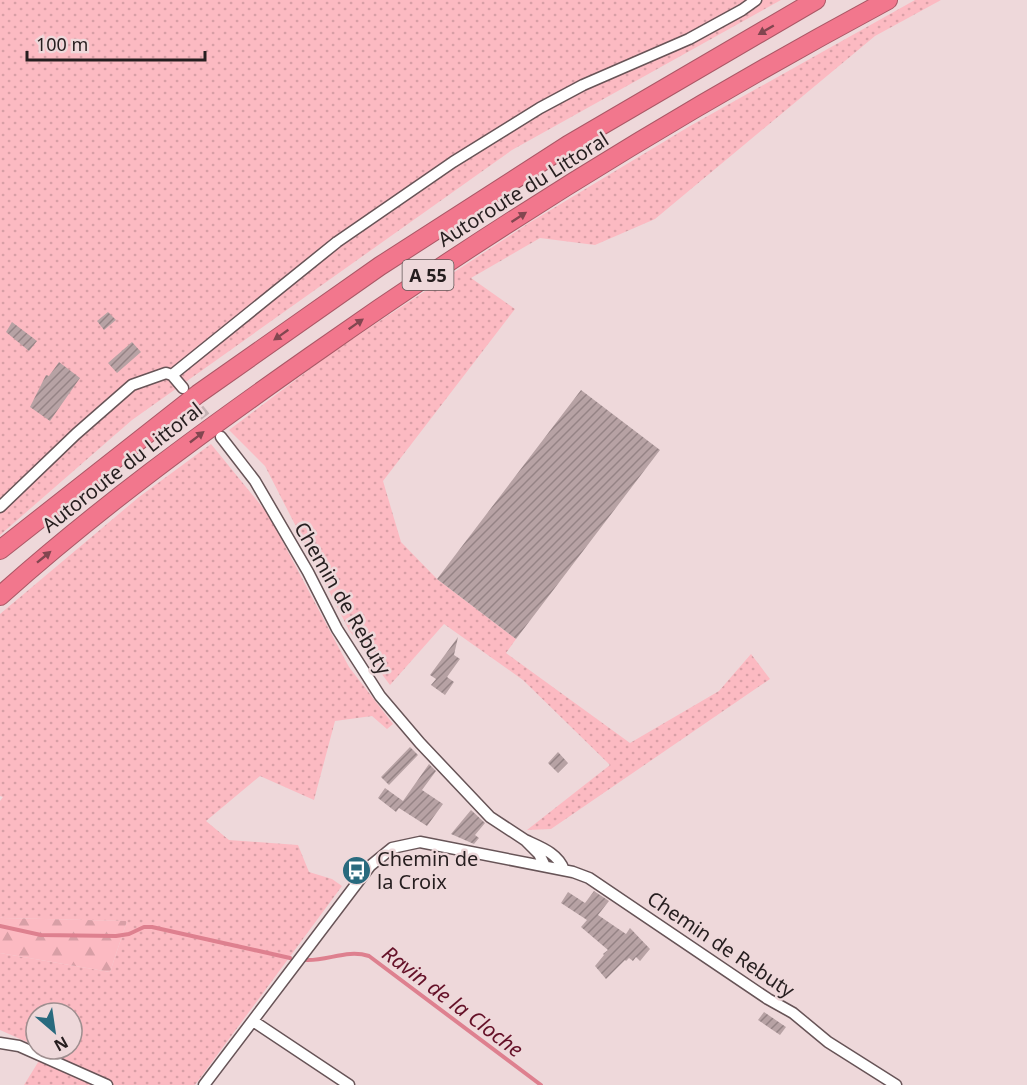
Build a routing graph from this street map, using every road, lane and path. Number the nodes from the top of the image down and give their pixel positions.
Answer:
1 (756, 0) edge
2 (816, 0) edge
3 (888, 0) edge
4 (172, 375) junction
5 (183, 388) tunnel mouth
6 (221, 437) tunnel mouth
7 (0, 507) edge
8 (0, 550) edge
9 (0, 596) edge
10 (525, 840) junction
11 (545, 867) junction
12 (564, 870) junction
13 (253, 1021) junction
14 (0, 1042) edge
15 (107, 1085) edge
16 (204, 1085) edge
17 (349, 1085) edge
18 (896, 1085) edge

1 - 4 street
2 -> 8 highway, Autoroute du Littoral / A 55
9 -> 3 highway, Autoroute du Littoral / A 55
4 - 5 street
4 - 7 street
6 - 10 street, Chemin de Rebuty
10 - 11 street, Chemin de Rebuty
10 - 12 street, Chemin de Rebuty
11 - 12 street
11 - 13 street
12 - 18 street, Chemin de Rebuty
13 - 16 street
13 - 17 street
14 - 15 street

